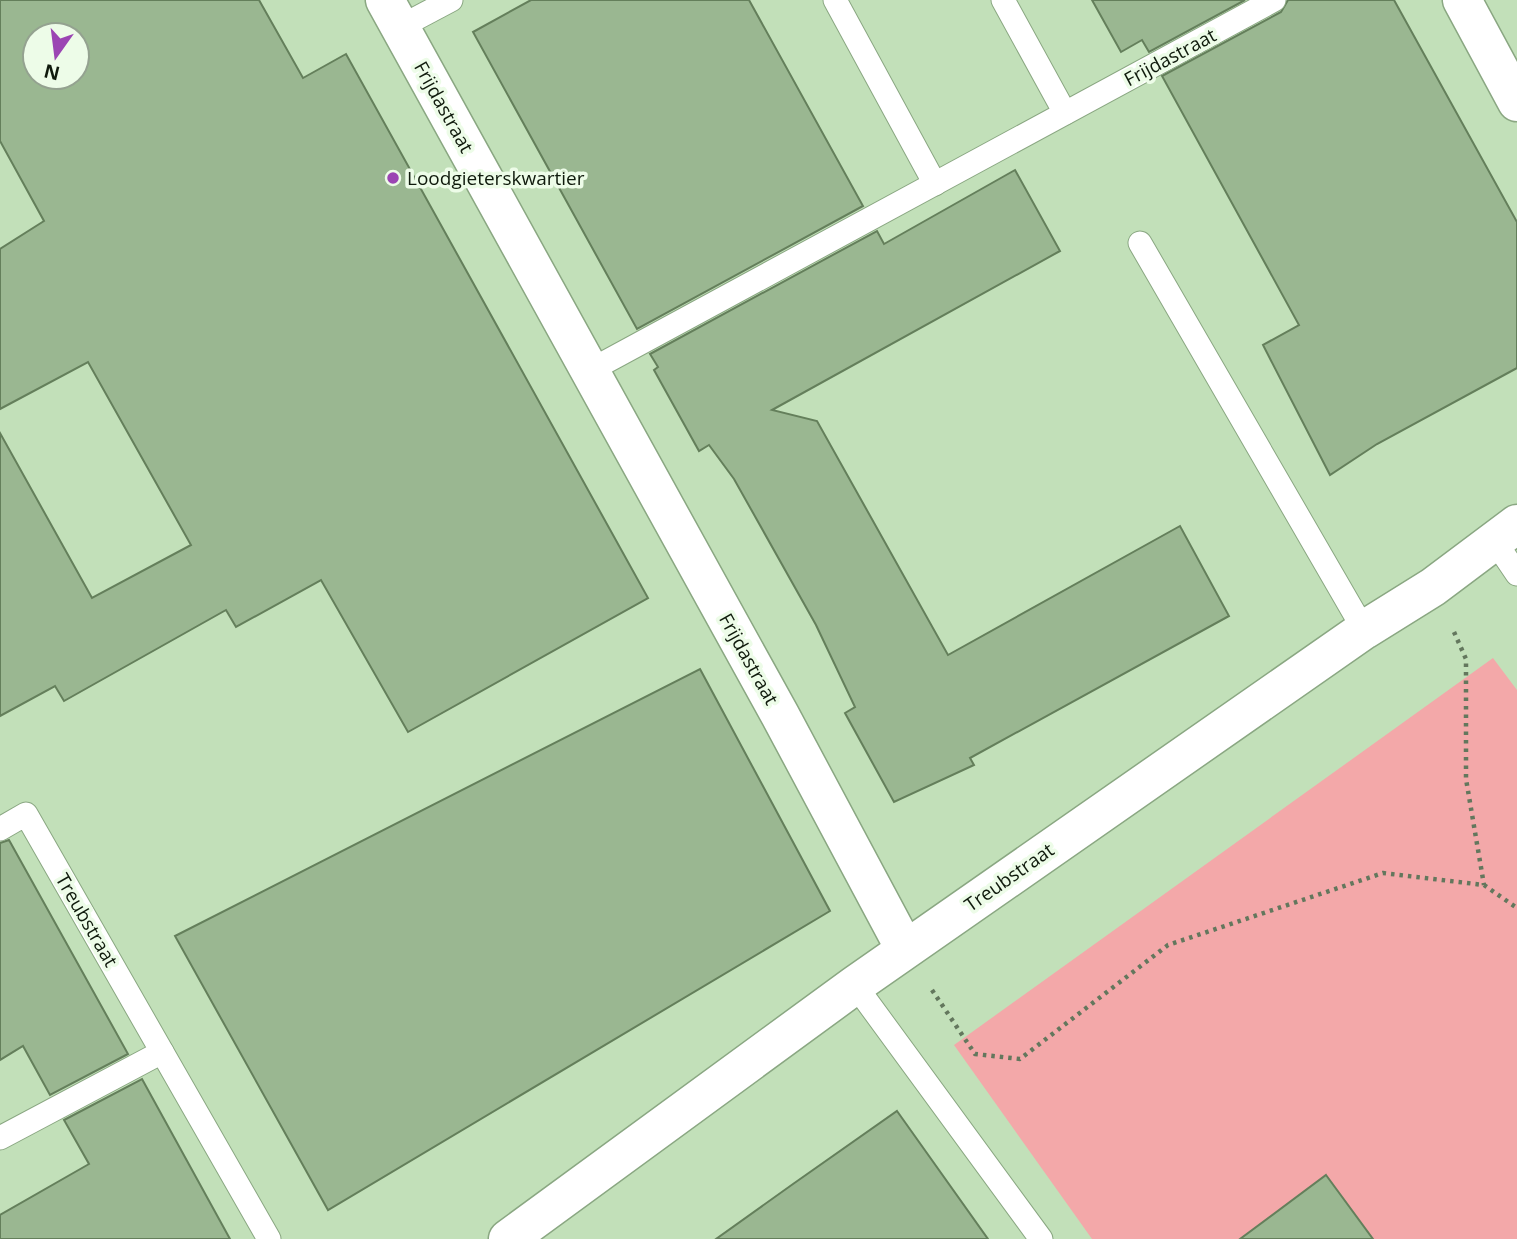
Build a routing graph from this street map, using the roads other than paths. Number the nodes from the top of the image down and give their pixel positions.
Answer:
1 (451, 0) edge
2 (835, 0) edge
3 (1003, 0) edge
4 (1274, 0) edge
5 (1462, 0) edge
6 (392, 14) edge
7 (1517, 102) edge
8 (1065, 113) junction
9 (935, 184) junction
10 (1140, 243) dead end
11 (589, 371) junction
12 (1506, 532) edge
13 (1517, 574) edge
14 (1364, 631) junction
15 (0, 829) edge
16 (905, 949) junction
17 (855, 985) junction
18 (162, 1052) junction
19 (0, 1138) edge
20 (269, 1239) edge
21 (508, 1239) edge
22 (1041, 1239) edge

1 - 6 lane, Frijdastraat
2 - 9 lane
3 - 8 lane
4 - 8 lane, Frijdastraat
5 - 7 street
6 - 11 street, Frijdastraat
8 - 9 lane, Frijdastraat
9 - 11 lane, Frijdastraat
10 - 14 lane
11 - 16 street, Frijdastraat
12 - 13 lane
12 - 14 street, Treubstraat
14 - 16 street, Treubstraat
15 - 18 lane, Treubstraat
16 - 17 street, Treubstraat
17 - 21 street, Treubstraat
17 - 22 lane
18 - 19 lane
18 - 20 lane, Treubstraat

